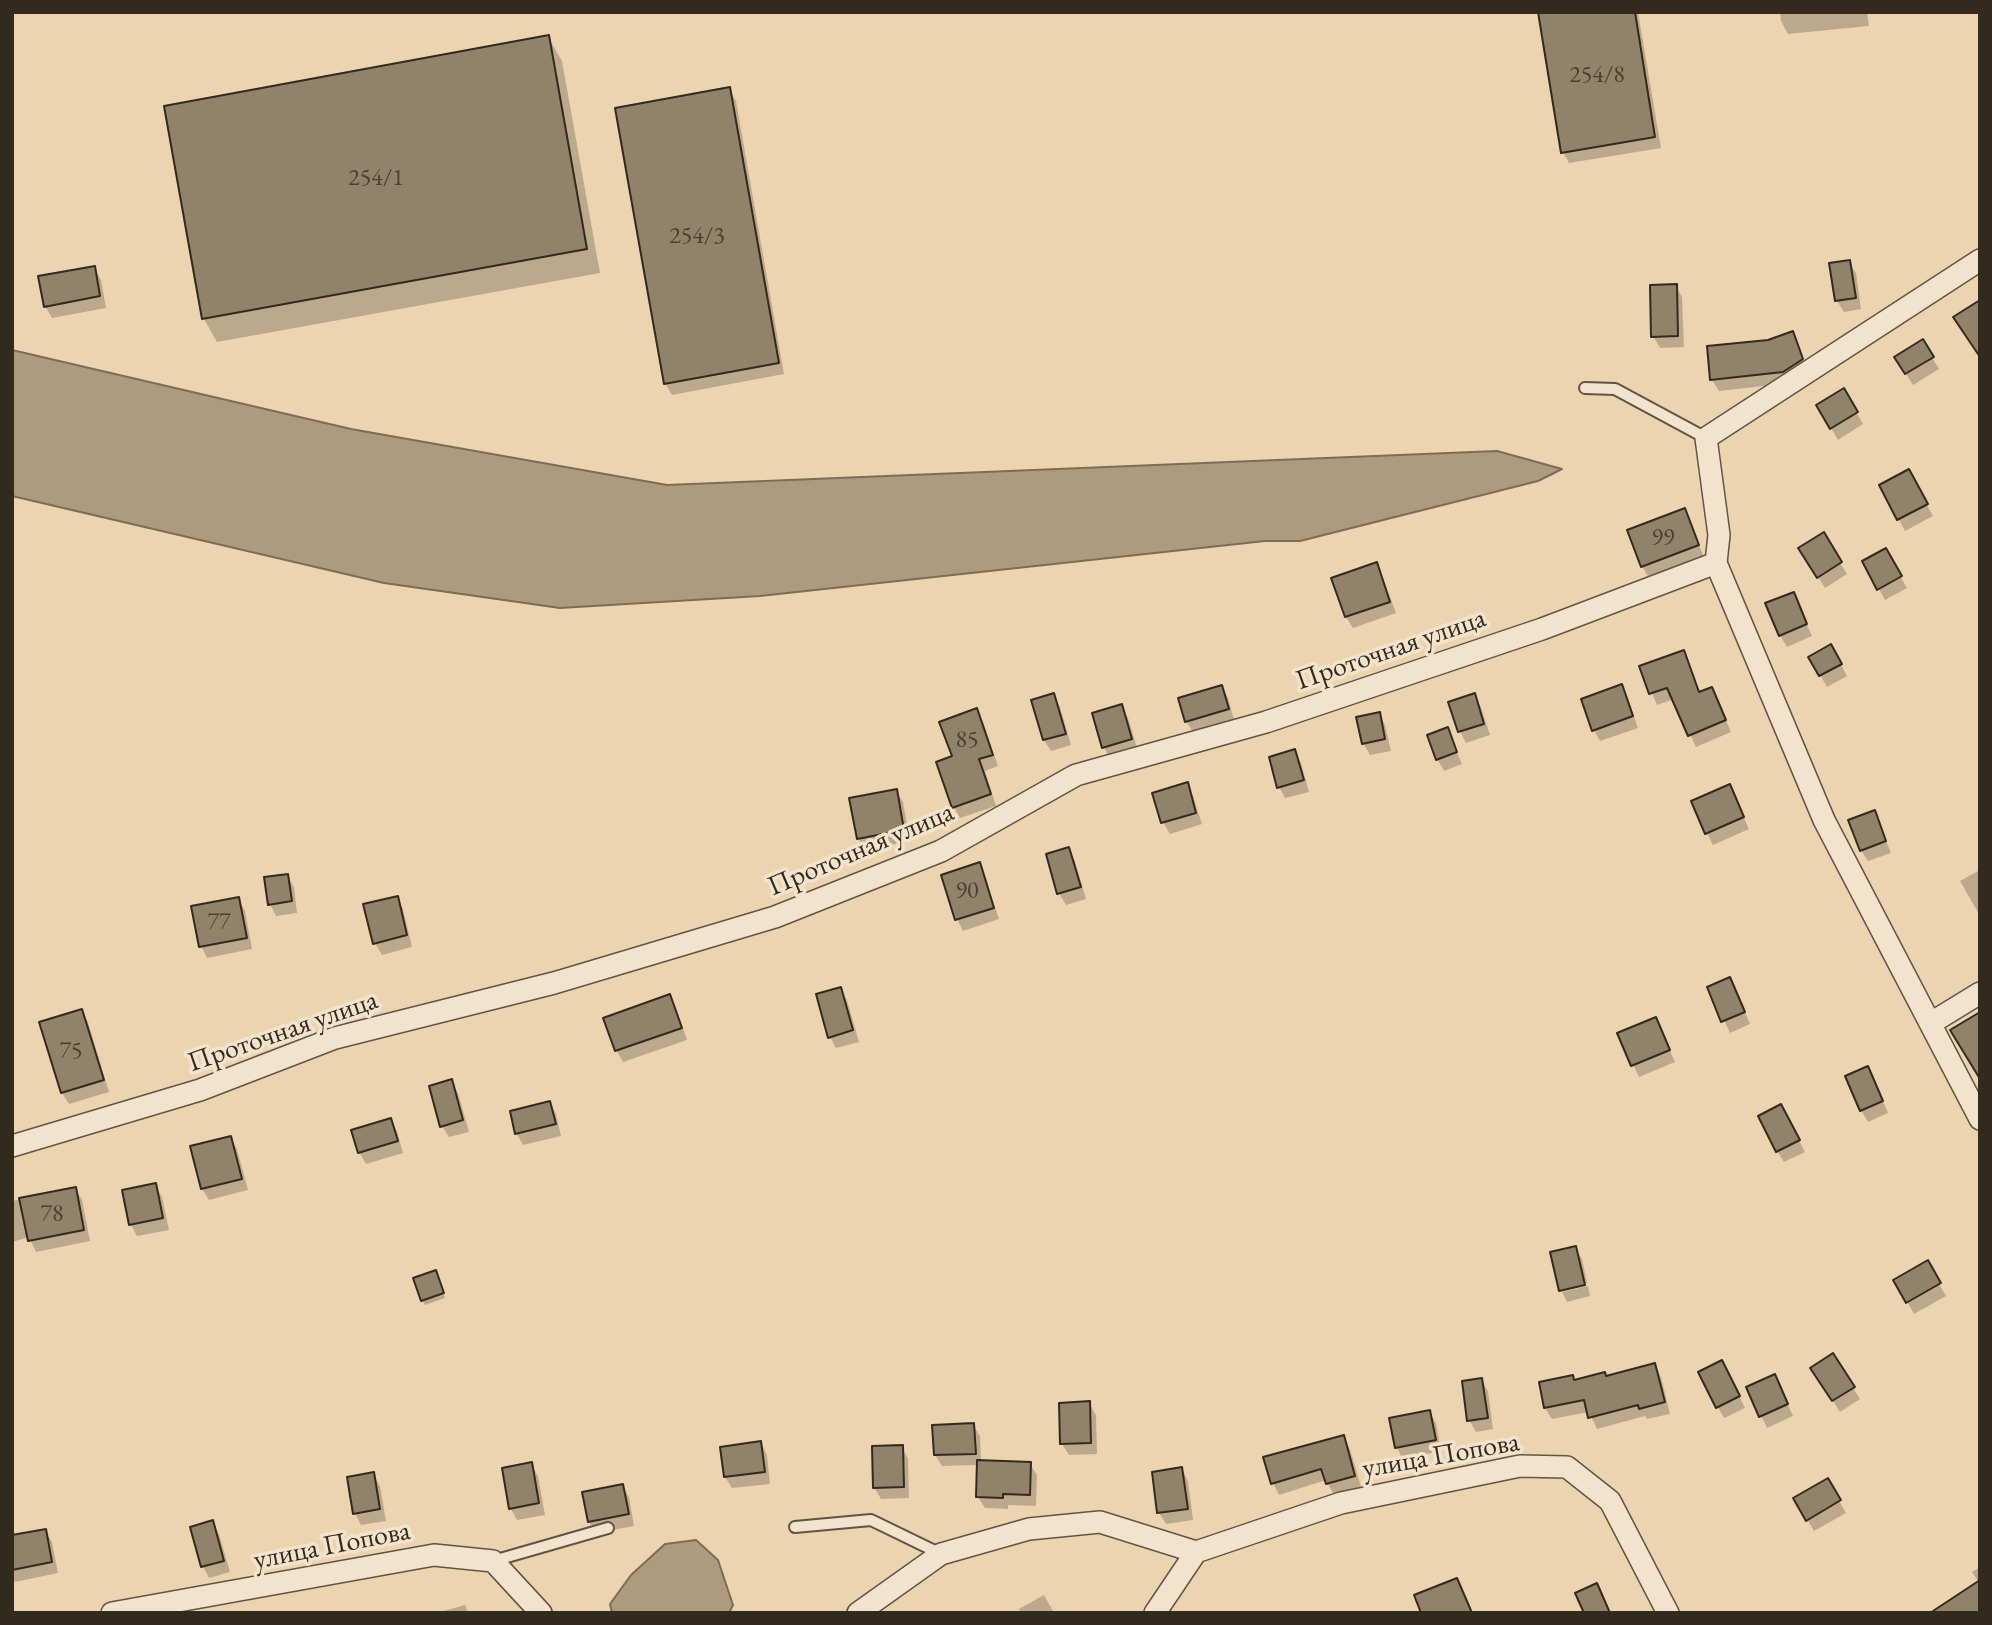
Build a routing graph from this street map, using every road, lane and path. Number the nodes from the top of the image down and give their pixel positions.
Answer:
1 (1980, 260) edge
2 (1585, 388) dead end
3 (1706, 438) junction
4 (1716, 563) junction
5 (1980, 993) edge
6 (1931, 1023) junction
7 (1980, 1119) edge
8 (12, 1146) edge
9 (795, 1527) dead end
10 (608, 1528) dead end
11 (1196, 1552) junction
12 (941, 1554) junction
13 (493, 1561) junction
14 (112, 1613) edge
15 (541, 1613) edge
16 (858, 1613) edge
17 (1155, 1613) edge
18 (1668, 1613) edge

1 - 3 street
2 - 3 lane
3 - 4 street
4 - 6 street
4 - 8 street, Проточная улица
5 - 6 street
6 - 7 street
9 - 12 lane
10 - 13 lane
11 - 12 street
11 - 17 street
11 - 18 street, улица Попова
12 - 16 street
13 - 14 street, улица Попова
13 - 15 street

